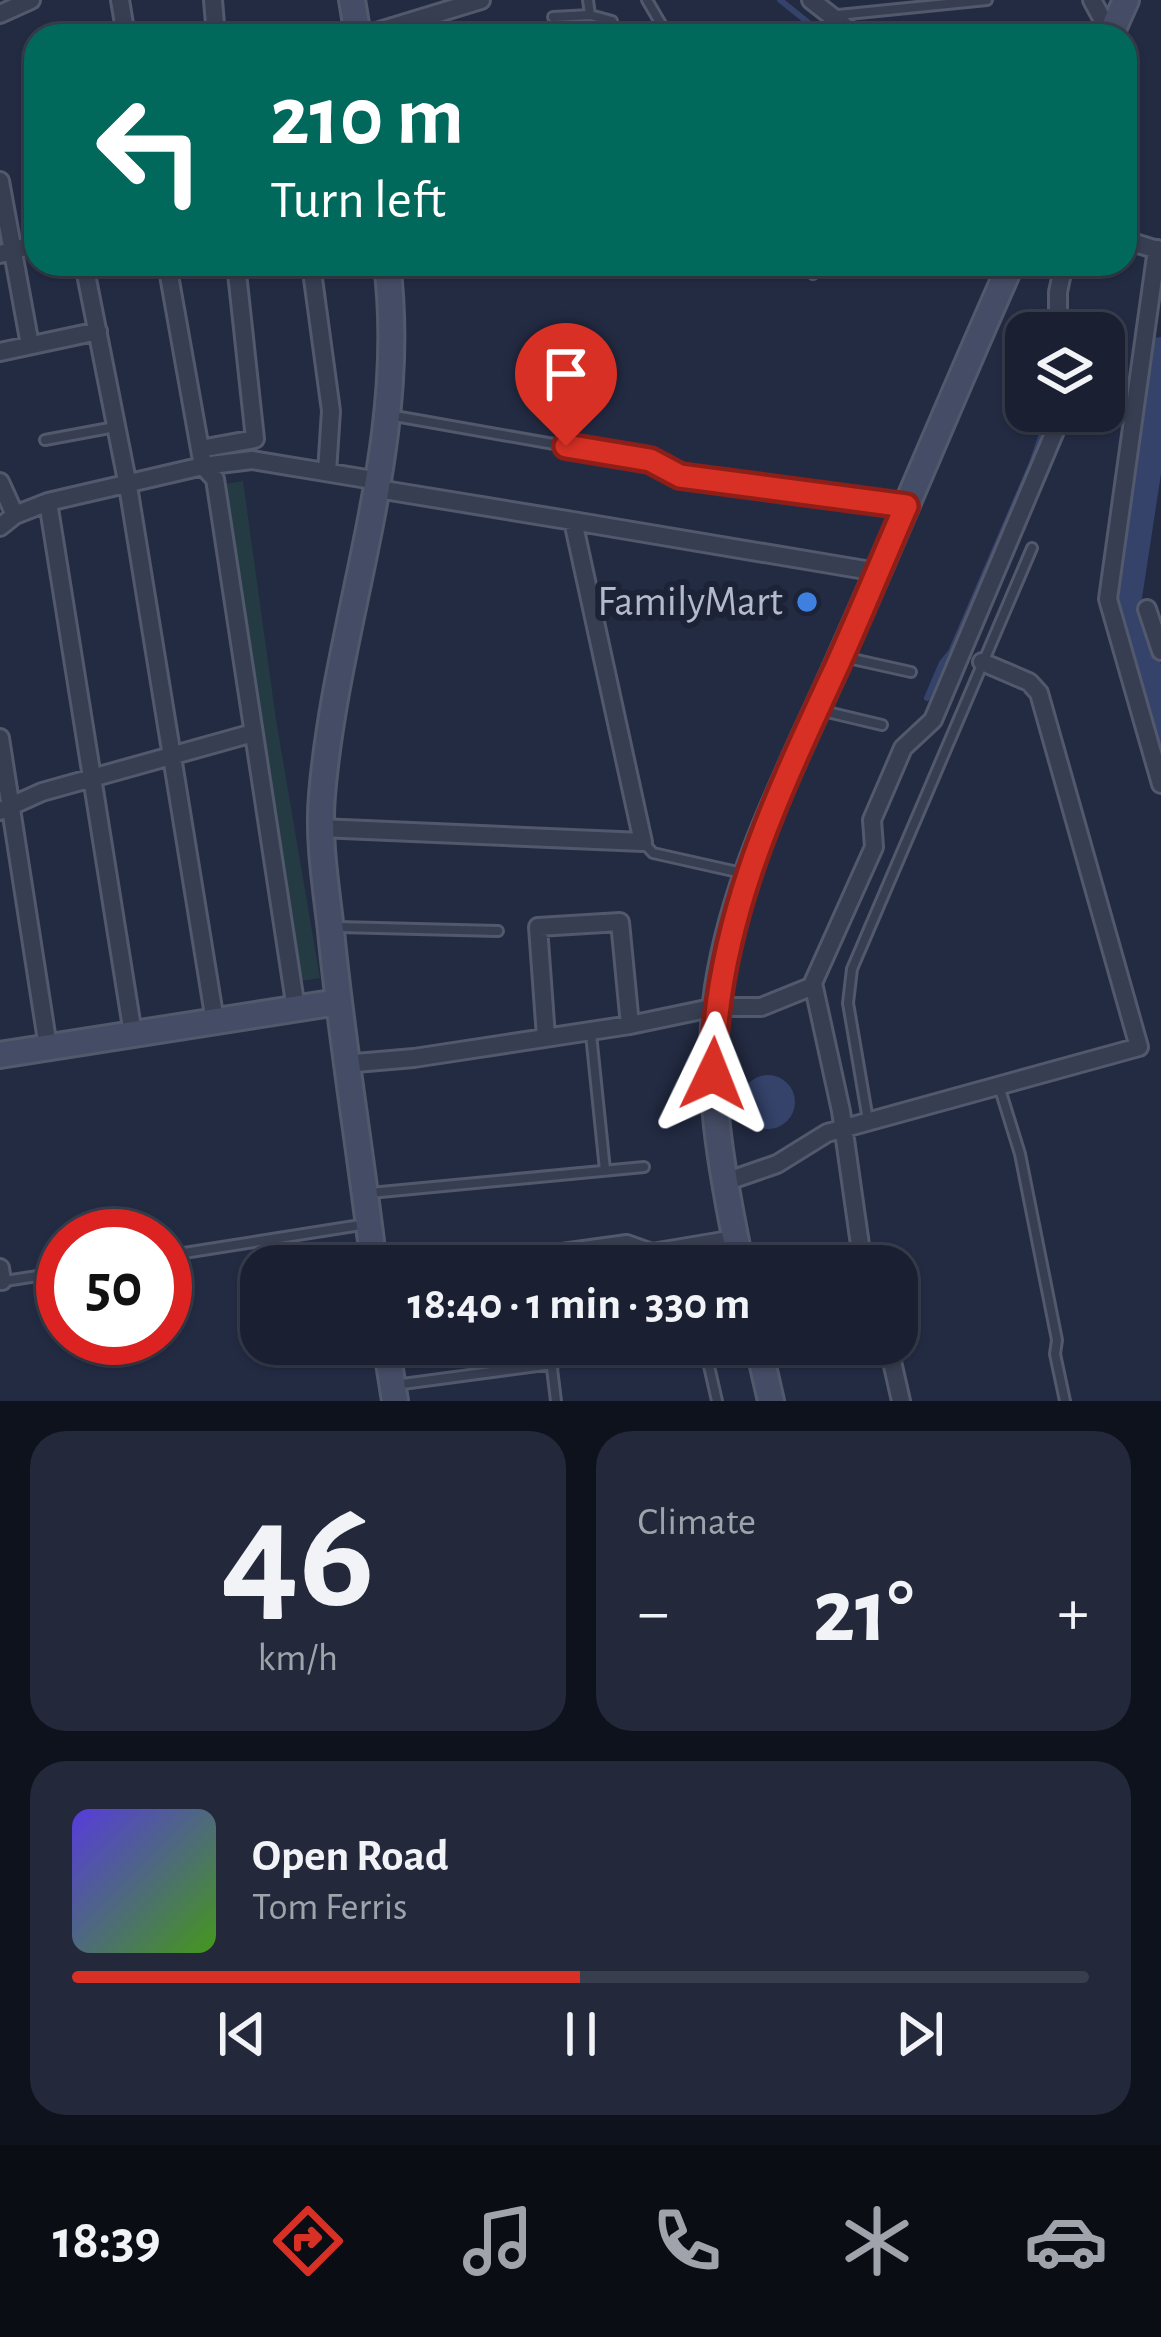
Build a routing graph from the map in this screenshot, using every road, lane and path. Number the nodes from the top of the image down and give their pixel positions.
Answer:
1 (31, 0) edge
2 (481, 0) edge
3 (588, 0) edge
4 (811, 0) edge
5 (988, 0) edge
6 (0, 14) edge
7 (590, 15) junction
8 (831, 16) junction
9 (554, 17) dead end
10 (612, 21) dead end
11 (400, 24) edge
12 (841, 24) edge
13 (0, 181) edge
14 (1159, 250) edge
15 (6, 252) edge
16 (86, 276) edge
17 (169, 276) edge
18 (237, 276) edge
19 (313, 276) edge
20 (388, 276) edge
21 (1006, 276) edge
22 (1061, 276) edge
23 (1058, 312) edge
24 (98, 332) junction
25 (30, 345) junction
26 (0, 352) edge
27 (388, 416) junction
28 (117, 426) junction
29 (1055, 432) edge
30 (45, 440) dead end
31 (201, 457) junction
32 (327, 472) junction
33 (0, 482) edge
34 (378, 485) junction
35 (128, 486) junction
36 (48, 502) junction
37 (906, 506) junction
38 (7, 521) edge
39 (573, 521) junction
40 (1032, 548) dead end
41 (877, 572) junction
42 (1147, 609) dead end
43 (1161, 652) edge
44 (841, 657) junction
45 (982, 662) junction
46 (911, 672) dead end
47 (817, 709) junction
48 (882, 725) dead end
49 (253, 733) junction
50 (0, 738) edge
51 (173, 755) junction
52 (1157, 755) edge
53 (92, 778) junction
54 (1161, 784) edge
55 (6, 808) edge
56 (320, 828) junction
57 (643, 842) junction
58 (748, 874) junction
59 (330, 927) junction
60 (498, 931) dead end
61 (813, 986) junction
62 (338, 1002) junction
63 (716, 1006) junction
64 (296, 1009) junction
65 (215, 1022) junction
66 (630, 1025) junction
67 (591, 1031) junction
68 (133, 1034) junction
69 (546, 1037) junction
70 (48, 1048) junction
71 (0, 1055) edge
72 (344, 1064) junction
73 (999, 1085) junction
74 (868, 1122) junction
75 (844, 1128) junction
76 (644, 1167) dead end
77 (605, 1170) junction
78 (724, 1182) junction
79 (364, 1194) junction
80 (368, 1224) junction
81 (735, 1239) junction
82 (371, 1245) edge
83 (699, 1245) edge
84 (736, 1245) edge
85 (863, 1245) edge
86 (192, 1252) edge
87 (36, 1274) edge
88 (1, 1277) edge
89 (389, 1365) edge
90 (547, 1365) edge
91 (552, 1365) edge
92 (709, 1365) edge
93 (763, 1365) edge
94 (893, 1365) edge
95 (394, 1397) edge
96 (556, 1401) edge
97 (717, 1401) edge
98 (771, 1401) edge
99 (901, 1401) edge
100 (1065, 1401) edge

1 - 6 street
2 - 11 street
3 - 7 lane
4 - 8 street
5 - 8 lane
7 - 9 lane
7 - 10 lane
8 - 12 street
13 - 15 street
14 - 52 street
15 - 25 street
16 - 24 street
17 - 31 street
18 - 31 street
19 - 32 street
20 - 27 street
21 - 37 street
22 - 23 street
24 - 25 street
24 - 28 street
25 - 26 street
27 - 34 street
27 - 37 lane
28 - 30 lane
28 - 35 street
29 - 61 street
31 - 32 street
31 - 35 street
31 - 49 street
32 - 34 street
33 - 38 street
34 - 39 street
34 - 56 street
35 - 36 street
35 - 51 street
36 - 38 street
36 - 53 street
37 - 41 street
39 - 41 street
39 - 57 street
40 - 45 lane
41 - 44 street
42 - 43 street
44 - 46 lane
44 - 47 street
45 - 73 street
45 - 74 lane
47 - 48 lane
47 - 58 street
49 - 51 street
49 - 64 street
50 - 55 street
51 - 53 street
51 - 65 street
52 - 54 street
53 - 55 street
53 - 68 street
55 - 70 street
56 - 57 street
56 - 59 street
57 - 58 lane
58 - 63 street
59 - 60 lane
59 - 62 street
61 - 63 street
61 - 75 street
62 - 64 street
62 - 72 street
63 - 66 street
63 - 78 street
64 - 65 street
65 - 68 street
66 - 67 street
66 - 69 street
67 - 69 street
67 - 77 lane
68 - 70 street
69 - 72 street
70 - 71 street
72 - 79 street
73 - 74 street
73 - 100 lane
74 - 75 street
75 - 78 street
75 - 85 street
76 - 77 lane
77 - 79 lane
78 - 81 street
79 - 80 street
80 - 82 street
80 - 86 lane
81 - 83 street
81 - 84 street
87 - 88 lane
89 - 95 street
90 - 95 lane
91 - 96 lane
92 - 97 lane
93 - 98 street
94 - 99 street

